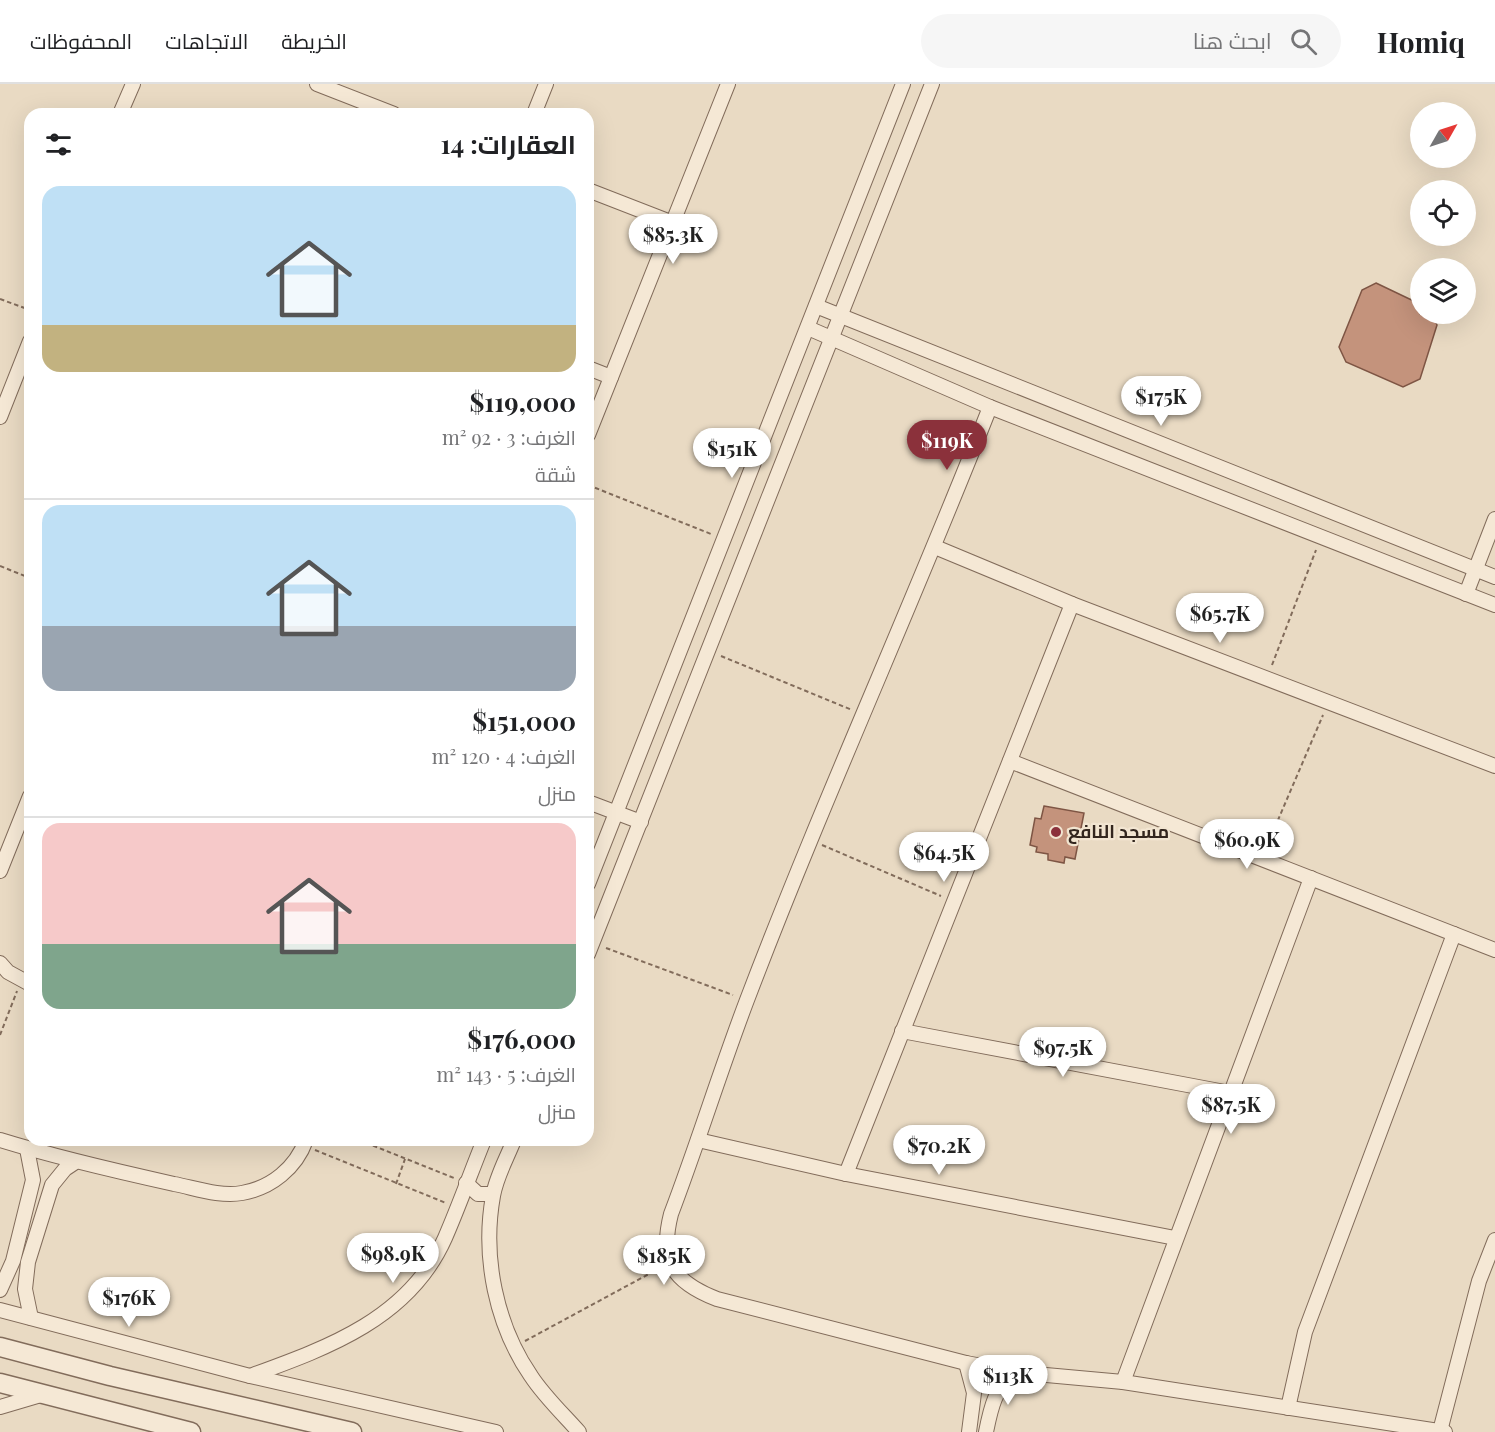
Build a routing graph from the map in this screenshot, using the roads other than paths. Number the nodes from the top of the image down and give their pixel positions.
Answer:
1 (132, 84) edge
2 (317, 84) edge
3 (546, 84) edge
4 (728, 84) edge
5 (903, 84) edge
6 (932, 84) edge
7 (122, 108) edge
8 (379, 108) edge
9 (536, 108) edge
10 (594, 192) edge
11 (673, 223) junction
12 (816, 306) junction
13 (839, 314) junction
14 (808, 328) junction
15 (830, 337) junction
16 (24, 356) edge
17 (594, 370) edge
18 (611, 377) junction
19 (990, 407) junction
20 (0, 417) edge
21 (594, 420) edge
22 (1495, 519) edge
23 (935, 547) junction
24 (1475, 569) junction
25 (1495, 577) edge
26 (1466, 594) junction
27 (1493, 600) edge
28 (1072, 604) junction
29 (1010, 761) junction
30 (1495, 766) edge
31 (594, 804) edge
32 (617, 813) junction
33 (641, 822) junction
34 (24, 824) edge
35 (594, 869) edge
36 (0, 871) edge
37 (1311, 878) junction
38 (1454, 934) junction
39 (594, 938) edge
40 (1495, 950) edge
41 (0, 963) edge
42 (24, 981) edge
43 (902, 1031) junction
44 (1230, 1093) junction
45 (0, 1140) edge
46 (698, 1140) junction
47 (303, 1146) edge
48 (481, 1146) edge
49 (512, 1146) edge
50 (27, 1149) junction
51 (74, 1163) junction
52 (846, 1174) junction
53 (466, 1183) junction
54 (493, 1194) junction
55 (1176, 1238) junction
56 (1495, 1240) edge
57 (1479, 1281) junction
58 (1495, 1282) edge
59 (0, 1290) edge
60 (0, 1310) edge
61 (31, 1318) junction
62 (0, 1347) edge
63 (966, 1363) junction
64 (1014, 1372) junction
65 (250, 1376) junction
66 (1123, 1382) junction
67 (0, 1383) edge
68 (44, 1394) junction
69 (0, 1407) edge
70 (1288, 1408) junction
71 (190, 1432) edge
72 (352, 1432) edge
73 (496, 1432) edge
74 (579, 1432) edge
75 (969, 1432) edge
76 (986, 1432) edge
77 (1443, 1432) edge

1 - 7 street
2 - 8 street
3 - 9 street
4 - 11 street
5 - 12 street
6 - 13 street
10 - 11 street
11 - 18 street
12 - 13 street
12 - 14 street
13 - 15 street
13 - 24 street
14 - 15 street
14 - 32 street
15 - 19 street
15 - 33 street
16 - 20 street
17 - 18 street
18 - 21 street
19 - 23 street
19 - 26 street
22 - 24 street
23 - 28 street
23 - 46 street
24 - 25 street
24 - 26 street
26 - 27 street
28 - 29 street
28 - 30 street
29 - 37 street
29 - 43 street
31 - 32 street
32 - 33 street
32 - 35 street
33 - 39 street
34 - 36 street
37 - 38 street
37 - 44 street
38 - 40 street
38 - 70 street
41 - 42 street
43 - 44 street
43 - 52 street
44 - 55 street
45 - 50 street
46 - 52 street
46 - 63 street
47 - 51 street
48 - 53 street
49 - 54 street
50 - 51 street
50 - 59 street
51 - 61 street
52 - 55 street
53 - 54 street
53 - 65 street
54 - 74 street
55 - 66 street
56 - 57 street
57 - 58 street
57 - 77 street
60 - 61 street
61 - 65 street
62 - 72 street
63 - 64 street
63 - 75 street
64 - 66 street
64 - 76 street
65 - 73 street
66 - 70 street
67 - 68 street
68 - 69 street
68 - 71 street
70 - 77 street

